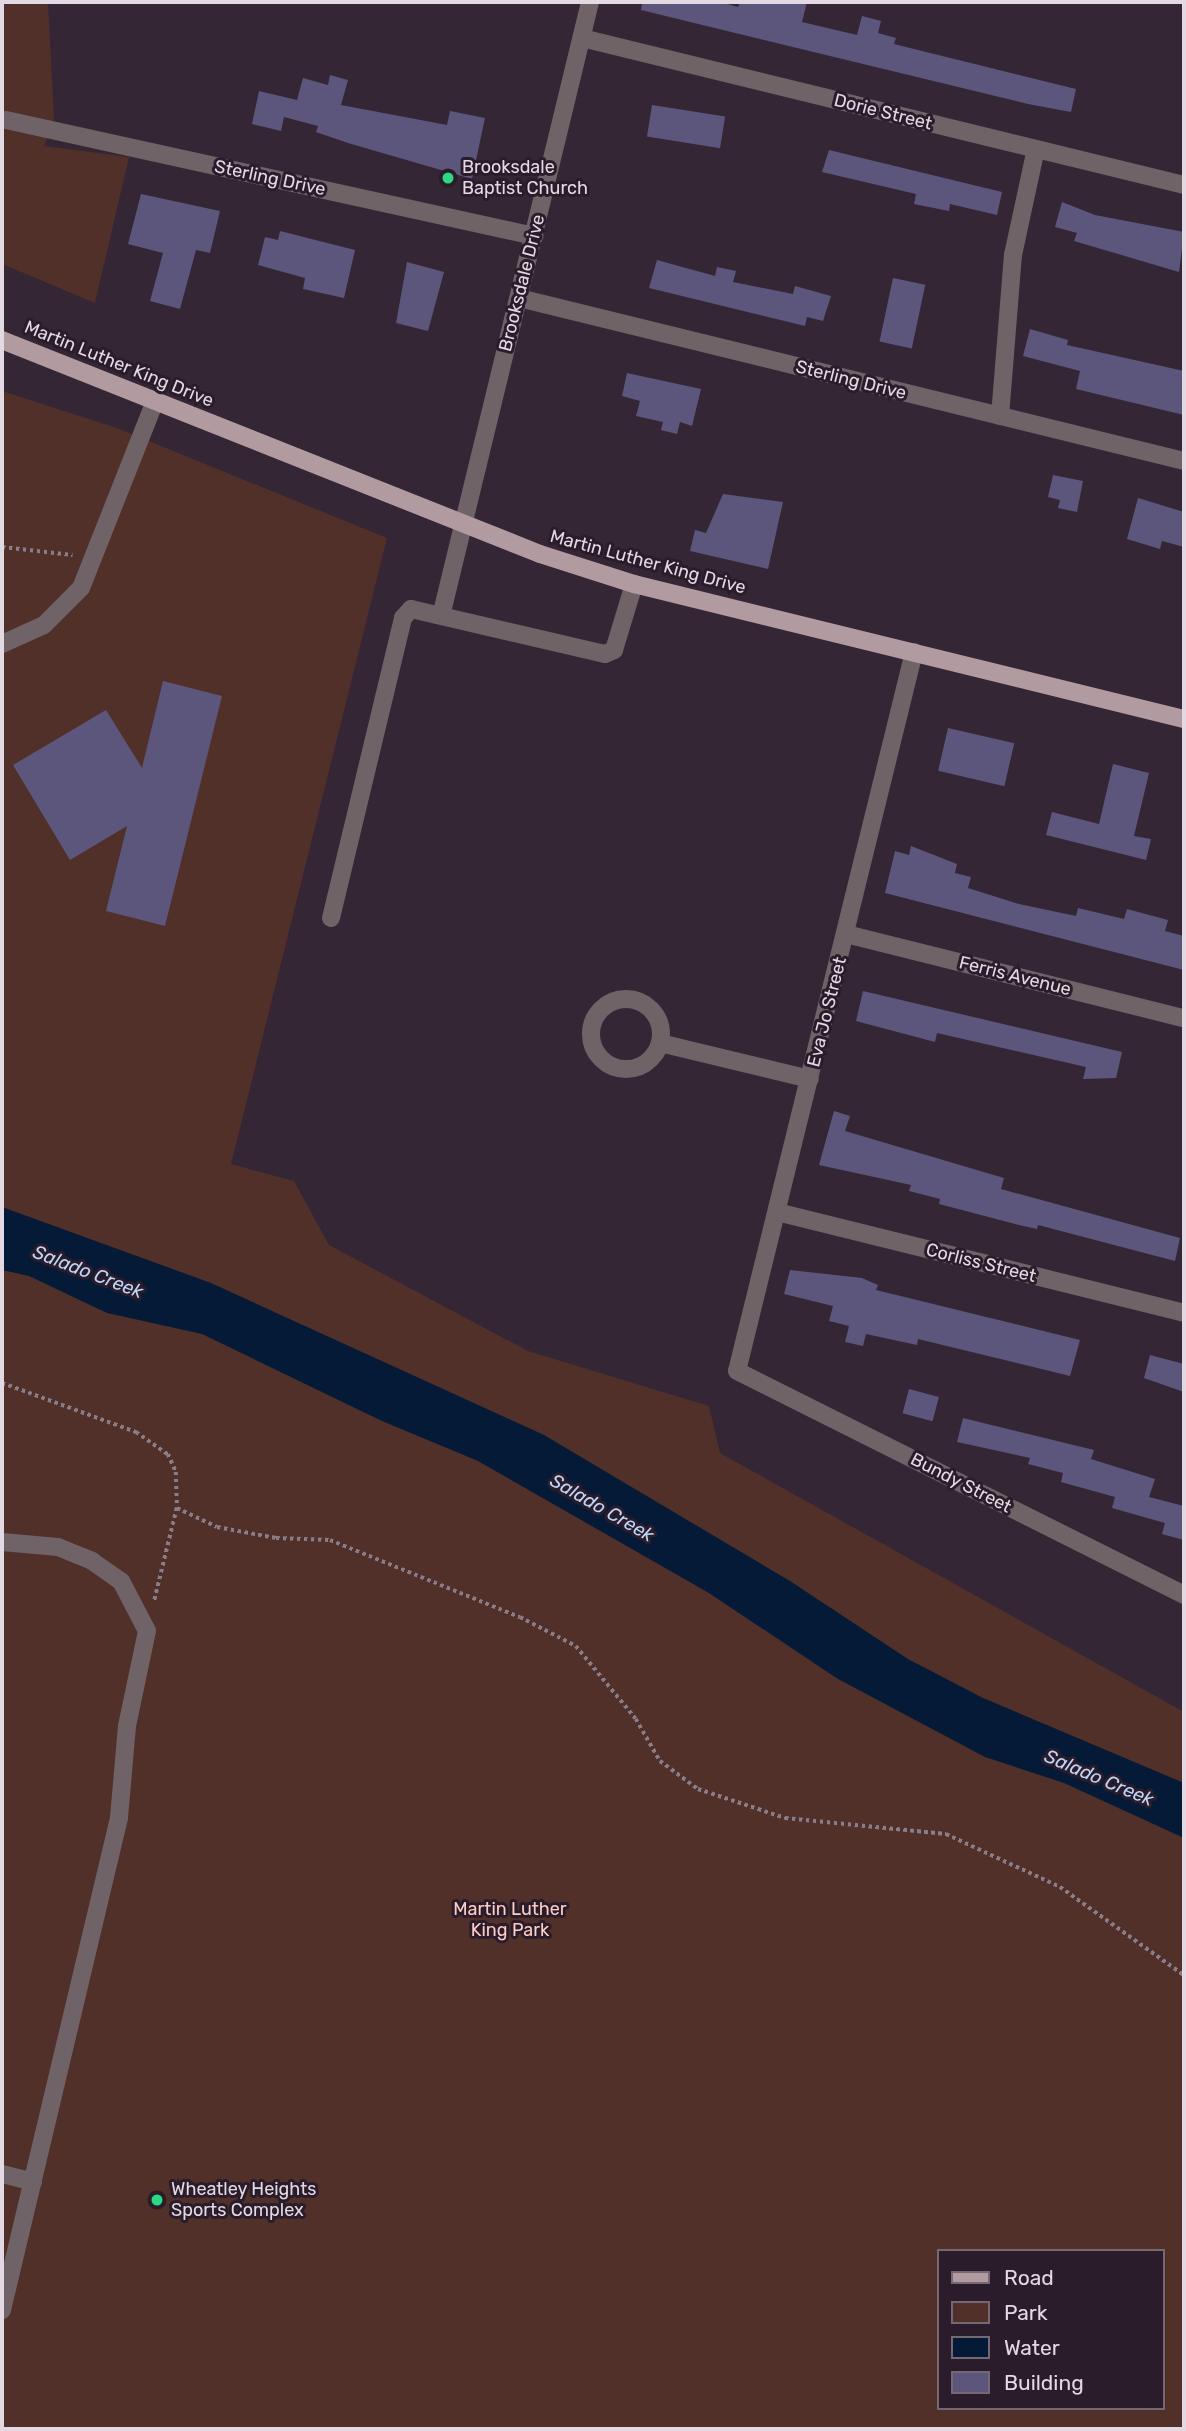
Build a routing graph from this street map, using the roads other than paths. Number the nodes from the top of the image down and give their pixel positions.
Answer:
1 (590, 2) edge
2 (582, 38) junction
3 (6, 120) dead end
4 (1036, 149) junction
5 (1184, 185) edge
6 (534, 236) junction
7 (519, 298) junction
8 (2, 340) edge
9 (155, 401) junction
10 (1000, 416) junction
11 (1184, 461) edge
12 (461, 524) junction
13 (634, 584) junction
14 (442, 612) junction
15 (2, 644) edge
16 (914, 652) junction
17 (1184, 719) edge
18 (331, 918) dead end
19 (846, 934) junction
20 (1184, 1018) edge
21 (660, 1042) dead end
22 (810, 1079) junction
23 (777, 1213) junction
24 (1184, 1313) edge
25 (737, 1371) joint
26 (2, 1542) edge
27 (1184, 1595) edge
28 (2, 2174) edge
29 (33, 2182) junction
30 (2, 2310) edge

1 - 2 street, Brooksdale Drive
2 - 4 street, Dorie Street
2 - 6 street, Brooksdale Drive
3 - 6 street, Sterling Drive
4 - 5 street, Dorie Street
4 - 10 street
6 - 7 street, Brooksdale Drive
7 - 10 street, Sterling Drive
7 - 12 street, Brooksdale Drive
8 - 9 main road, Martin Luther King Drive
9 - 12 main road, Martin Luther King Drive
9 - 15 street
10 - 11 street, Sterling Drive
12 - 13 main road, Martin Luther King Drive
12 - 14 street, Brooksdale Drive
13 - 14 street
13 - 16 main road, Martin Luther King Drive
14 - 18 street
16 - 17 main road, Martin Luther King Drive
16 - 19 street, Eva Jo Street
19 - 20 street, Ferris Avenue
19 - 22 street, Eva Jo Street
21 - 22 street
22 - 23 street, Eva Jo Street
23 - 24 street, Corliss Street
23 - 25 street, Eva Jo Street
25 - 27 street, Bundy Street
26 - 29 street
28 - 29 street
29 - 30 street

